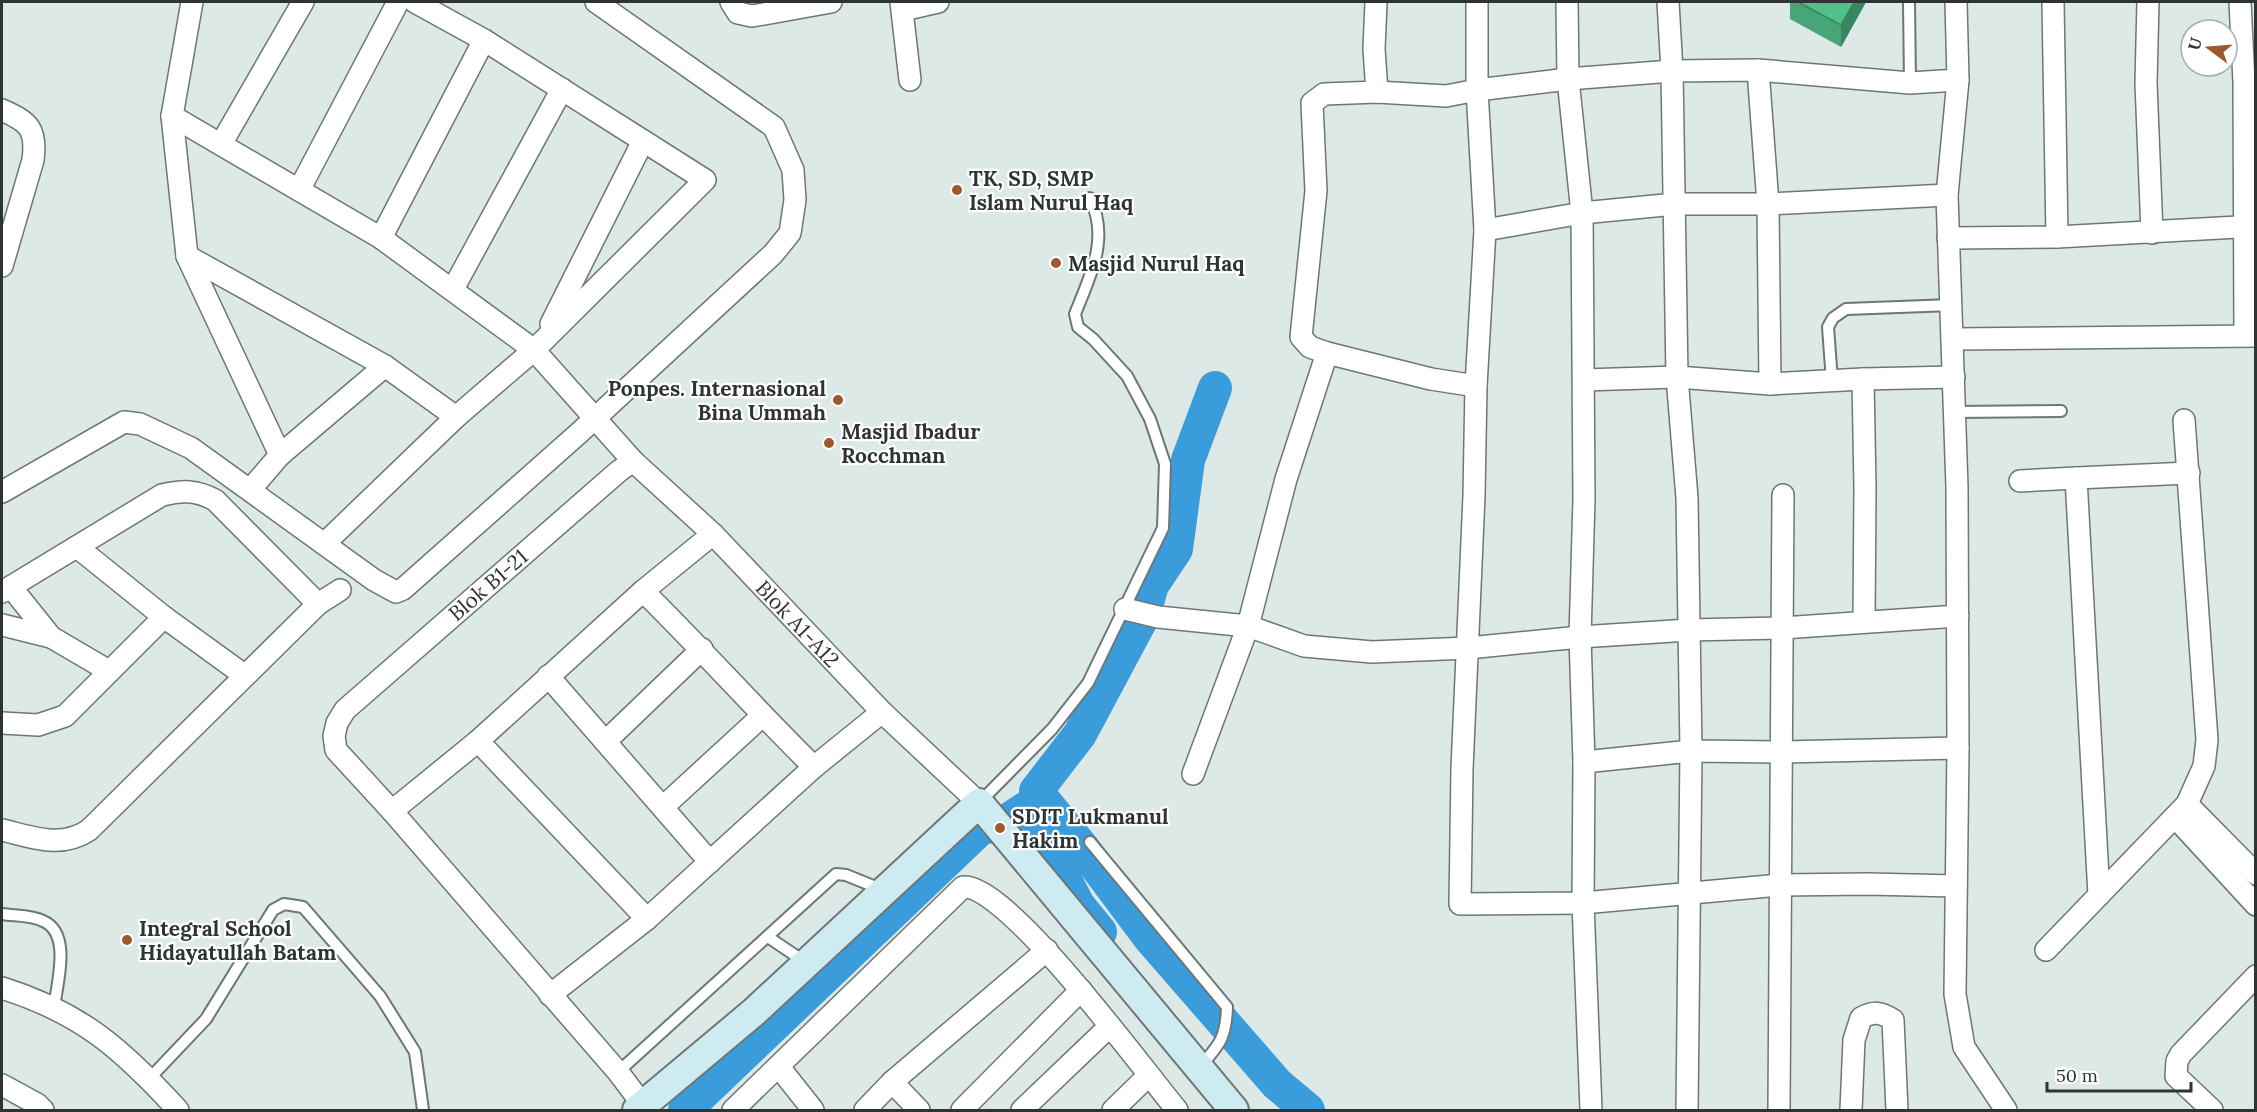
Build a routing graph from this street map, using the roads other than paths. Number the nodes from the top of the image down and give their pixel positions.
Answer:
1 (192, 2) edge
2 (303, 2) edge
3 (398, 2) edge
4 (415, 2) edge
5 (731, 2) edge
6 (831, 2) edge
7 (938, 2) edge
8 (1376, 2) edge
9 (1478, 2) edge
10 (1567, 2) edge
11 (1668, 2) edge
12 (1909, 2) edge
13 (1956, 2) edge
14 (2053, 2) edge
15 (2148, 2) edge
16 (2240, 2) edge
17 (599, 3) edge
18 (902, 6) edge
19 (484, 40) junction
20 (1758, 70) junction
21 (1671, 71) junction
22 (1568, 79) junction
23 (910, 80) dead end
24 (1958, 80) junction
25 (1910, 83) junction
26 (562, 89) junction
27 (1477, 90) junction
28 (1377, 92) junction
29 (2, 110) edge
30 (172, 116) junction
31 (644, 141) junction
32 (221, 144) junction
33 (299, 190) junction
34 (1947, 195) junction
35 (1090, 198) dead end
36 (1675, 204) junction
37 (1768, 204) junction
38 (1582, 213) junction
39 (2249, 227) edge
40 (1485, 230) junction
41 (2152, 232) junction
42 (2057, 237) junction
43 (381, 238) junction
44 (1948, 238) junction
45 (187, 256) junction
46 (2, 266) edge
47 (453, 289) junction
48 (1952, 305) junction
49 (2250, 336) edge
50 (1952, 339) junction
51 (538, 345) junction
52 (1327, 353) junction
53 (385, 366) junction
54 (1677, 377) junction
55 (1954, 377) junction
56 (1863, 379) junction
57 (1584, 380) junction
58 (1832, 381) junction
59 (1770, 384) junction
60 (1476, 386) junction
61 (2061, 411) dead end
62 (1955, 412) junction
63 (456, 417) junction
64 (594, 418) junction
65 (2184, 420) dead end
66 (280, 455) junction
67 (633, 461) junction
68 (2189, 473) junction
69 (2076, 478) junction
70 (2020, 481) dead end
71 (250, 490) junction
72 (2, 492) edge
73 (1783, 495) dead end
74 (713, 534) junction
75 (324, 544) junction
76 (77, 547) junction
77 (6, 589) edge
78 (340, 590) dead end
79 (642, 591) junction
80 (318, 604) junction
81 (1131, 610) junction
82 (1958, 616) junction
83 (164, 617) junction
84 (1864, 622) junction
85 (2, 625) edge
86 (1248, 626) junction
87 (1782, 628) junction
88 (1689, 630) junction
89 (51, 637) junction
90 (1580, 637) junction
91 (1468, 648) junction
92 (702, 649) junction
93 (109, 672) junction
94 (244, 675) junction
95 (548, 676) junction
96 (882, 712) junction
97 (762, 716) junction
98 (2, 723) edge
99 (477, 741) junction
100 (606, 741) junction
101 (1958, 747) junction
102 (1691, 751) junction
103 (1783, 752) junction
104 (1584, 762) junction
105 (814, 766) junction
106 (1193, 774) dead end
107 (979, 803) junction
108 (663, 807) junction
109 (392, 811) junction
110 (2181, 811) junction
111 (2, 830) edge
112 (1090, 842) dead end
113 (710, 862) junction
114 (2256, 874) edge
115 (1780, 885) junction
116 (1956, 886) junction
117 (885, 891) junction
118 (1689, 892) junction
119 (2099, 895) junction
120 (1582, 903) junction
121 (2256, 905) edge
122 (2, 914) edge
123 (647, 919) junction
124 (768, 937) junction
125 (1047, 950) junction
126 (2046, 950) dead end
127 (806, 963) junction
128 (2256, 976) edge
129 (2, 988) edge
130 (1081, 990) junction
131 (550, 994) junction
132 (54, 1008) junction
133 (1110, 1026) junction
134 (779, 1067) junction
135 (1198, 1070) junction
136 (618, 1072) junction
137 (1149, 1076) junction
138 (149, 1079) junction
139 (892, 1082) junction
140 (2, 1085) edge
141 (38, 1108) edge
142 (640, 1108) edge
143 (178, 1110) edge
144 (423, 1110) edge
145 (733, 1110) edge
146 (813, 1110) edge
147 (865, 1110) edge
148 (920, 1110) edge
149 (963, 1110) edge
150 (1022, 1110) edge
151 (1113, 1110) edge
152 (1177, 1110) edge
153 (1234, 1110) edge
154 (1591, 1110) edge
155 (1687, 1110) edge
156 (1779, 1110) edge
157 (1851, 1110) edge
158 (1897, 1110) edge
159 (2006, 1110) edge
160 (2212, 1110) edge

1 - 30 street
2 - 32 street
3 - 33 street
4 - 19 street
5 - 6 street
7 - 18 street
8 - 28 street
9 - 27 street
10 - 22 street
11 - 21 street
12 - 25 lane
13 - 24 street
14 - 42 street
15 - 41 street
16 - 39 street
17 - 64 street
18 - 23 street
19 - 26 street
19 - 43 street
20 - 21 street
20 - 25 street
20 - 37 street
21 - 22 street
21 - 36 street
22 - 27 street
22 - 38 street
24 - 25 street
24 - 34 street
26 - 31 street
26 - 47 street
27 - 28 street
27 - 40 street
28 - 52 street
29 - 46 street
30 - 32 street, Blok A1-A12
30 - 45 street
31 - 51 street
31 - 51 street
32 - 33 street, Blok A1-A12
33 - 43 street, Blok A1-A12
34 - 37 street
34 - 44 street
35 - 81 lane
36 - 37 street
36 - 38 street
36 - 54 street
37 - 59 street
38 - 40 street
38 - 57 street
39 - 41 street
39 - 49 street
40 - 60 street
41 - 42 street
42 - 44 street
43 - 47 street, Blok A1-A12
44 - 48 street
45 - 53 street
45 - 66 street
47 - 51 street, Blok A1-A12
48 - 50 street
48 - 58 lane
49 - 50 street
50 - 55 street
51 - 63 street
51 - 64 street, Blok A1-A12
52 - 60 street
52 - 86 street
53 - 63 street
53 - 66 street
54 - 57 street
54 - 59 street
54 - 88 street
55 - 56 street
55 - 62 street
56 - 58 street
56 - 84 street
57 - 90 street
58 - 59 street
60 - 91 street
61 - 62 lane
62 - 82 street
63 - 75 street
64 - 67 street, Blok A1-A12
64 - 75 street
65 - 68 street
66 - 71 street
67 - 74 street, Blok A1-A12
67 - 109 street, Blok B1-21
68 - 69 street
68 - 110 street
69 - 70 street
69 - 119 street
71 - 72 street
71 - 75 street
73 - 87 street
74 - 79 street
74 - 96 street, Blok A1-A12
76 - 77 street
76 - 80 street
76 - 83 street
77 - 89 street
78 - 80 street
79 - 92 street
79 - 95 street
80 - 94 street
81 - 86 street
81 - 107 lane
82 - 84 street
82 - 101 street
83 - 93 street
83 - 94 street
84 - 87 street
85 - 89 street
86 - 91 street
86 - 106 street
87 - 88 street
87 - 103 street
88 - 90 street
88 - 102 street
89 - 93 street
90 - 91 street
90 - 104 street
91 - 120 street
92 - 97 street
92 - 100 street
93 - 98 street
94 - 111 street
95 - 99 street
95 - 100 street
96 - 105 street
96 - 107 street, Blok A1-A12
97 - 105 street
97 - 108 street
99 - 109 street
99 - 123 street
100 - 108 street
101 - 103 street
101 - 116 street
102 - 103 street
102 - 104 street
102 - 118 street
103 - 115 street
104 - 120 street
105 - 113 street
107 - 117 street
107 - 135 street
108 - 113 street
109 - 131 street
110 - 114 street
110 - 119 street
110 - 121 street
112 - 135 lane
113 - 123 street
115 - 116 street
115 - 118 street
115 - 156 street
116 - 159 street
117 - 124 lane
117 - 127 street
118 - 120 street
118 - 155 street
119 - 126 street
120 - 154 street
122 - 132 lane
123 - 131 street
124 - 127 lane
124 - 136 lane
125 - 130 street
125 - 134 street
125 - 139 street
127 - 142 street
128 - 160 street
129 - 132 street
130 - 133 street
130 - 149 street
131 - 136 street
132 - 138 street
133 - 137 street
133 - 150 street
134 - 145 street
134 - 146 street
135 - 153 street
136 - 142 street
137 - 151 street
137 - 152 street
138 - 143 street
138 - 144 lane
139 - 147 street
139 - 148 street
140 - 141 street
157 - 158 street

